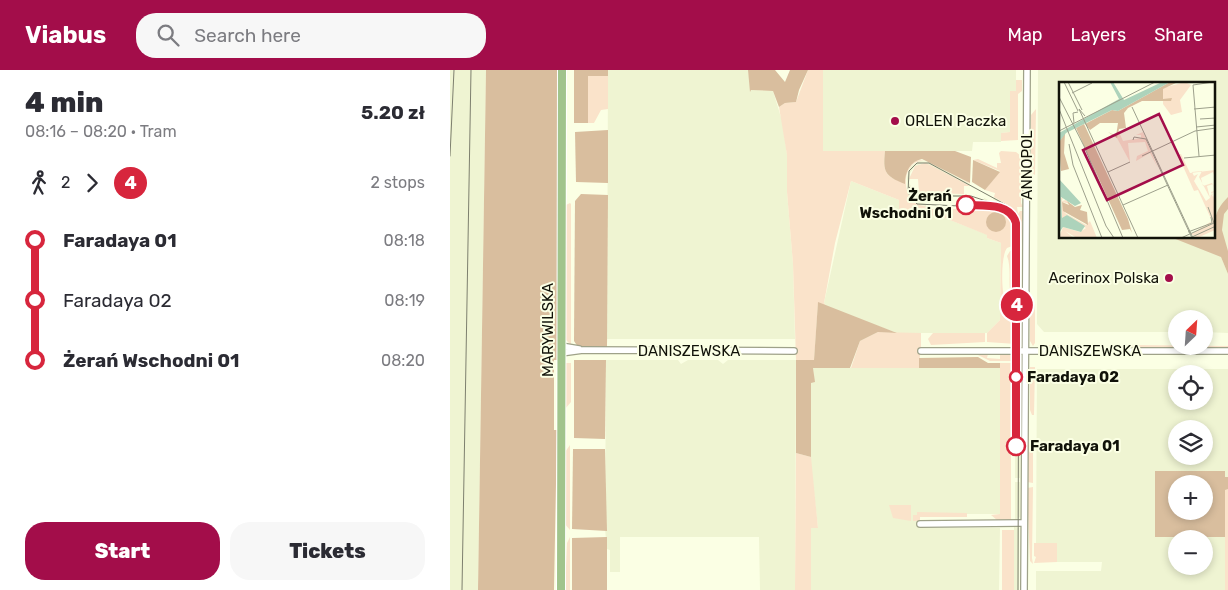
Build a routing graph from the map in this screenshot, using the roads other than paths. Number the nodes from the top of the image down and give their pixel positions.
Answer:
1 (562, 70) edge
2 (1027, 70) edge
3 (561, 349) junction
4 (794, 351) dead end
5 (921, 351) dead end
6 (1026, 351) junction
7 (1228, 351) edge
8 (1024, 523) junction
9 (920, 524) dead end
10 (561, 590) edge
11 (1024, 590) edge

1 - 3 main road, MARYWILSKA
2 - 6 street, ANNOPOL
3 - 4 street, DANISZEWSKA
3 - 10 main road, MARYWILSKA
5 - 6 street, DANISZEWSKA
6 - 7 street, DANISZEWSKA
6 - 8 street, ANNOPOL
8 - 9 street
8 - 11 street, ANNOPOL

